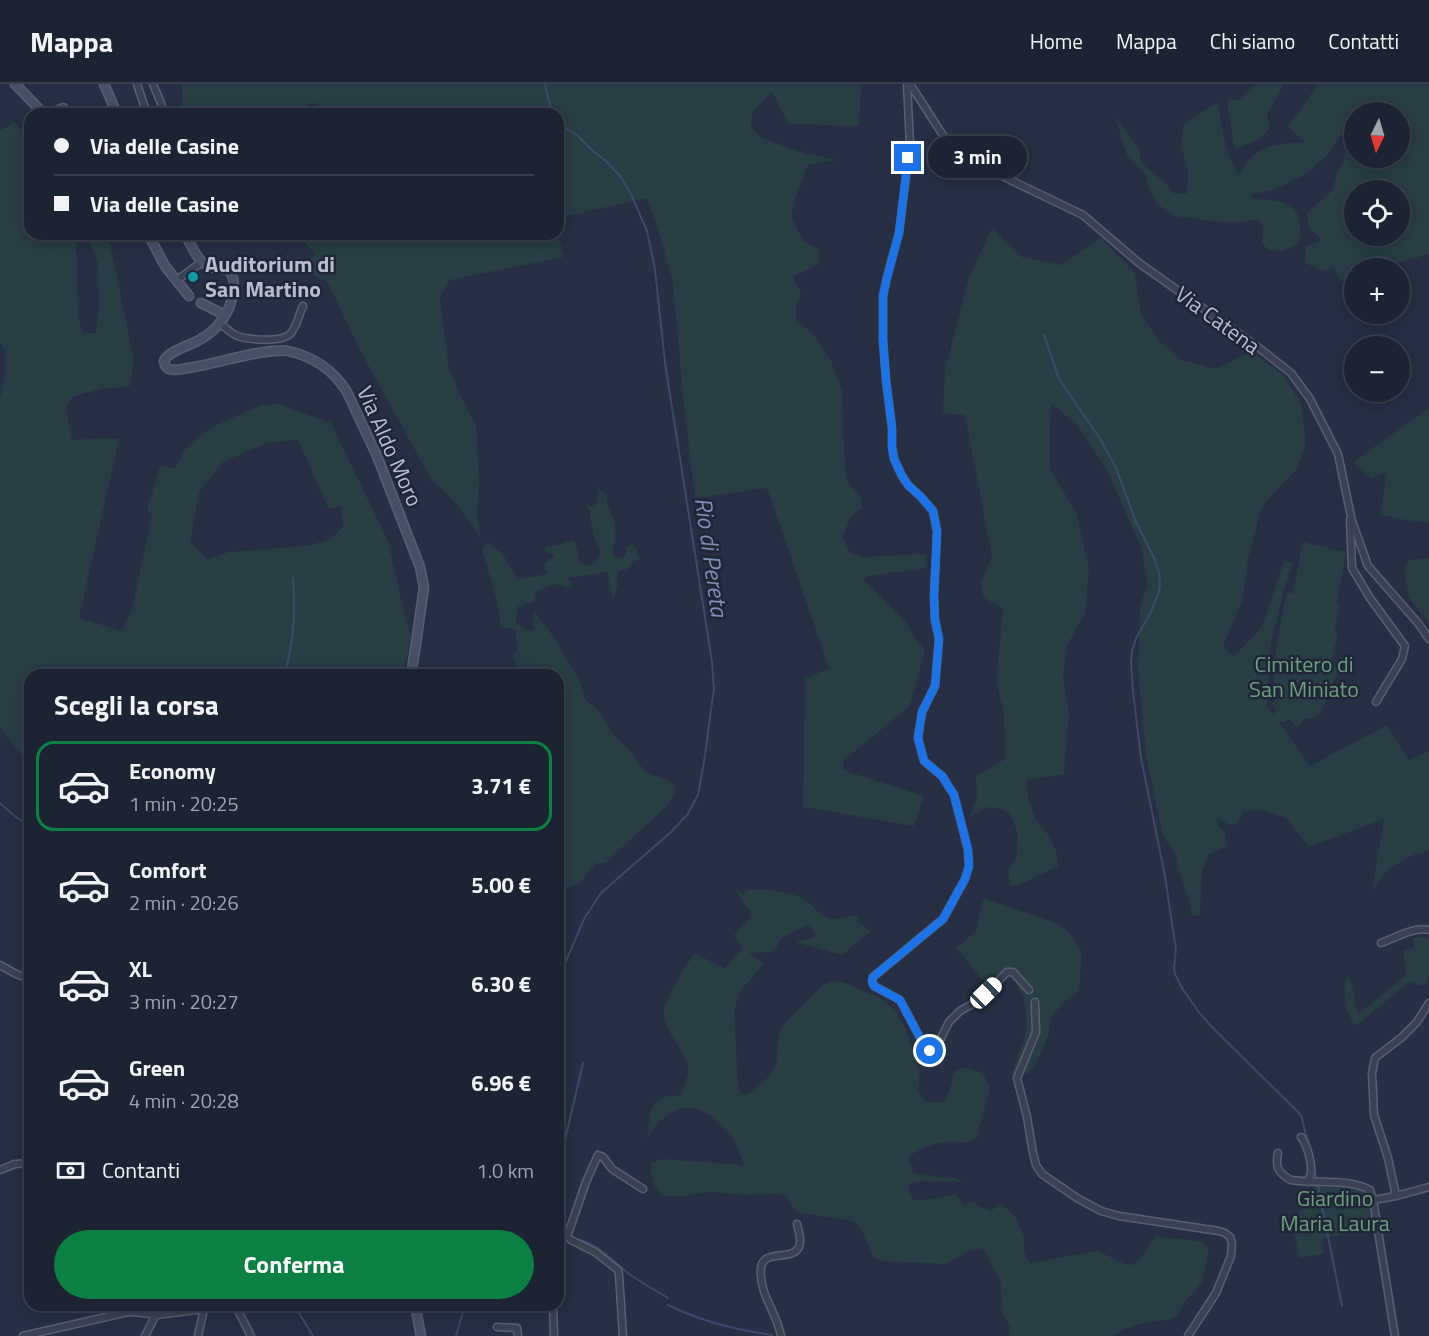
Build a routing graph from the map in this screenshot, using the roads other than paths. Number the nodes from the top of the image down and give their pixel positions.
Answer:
1 (15, 84) edge
2 (104, 84) edge
3 (137, 84) edge
4 (153, 84) edge
5 (908, 84) edge
6 (162, 106) dead end
7 (38, 108) edge
8 (114, 108) edge
9 (145, 108) edge
10 (150, 240) edge
11 (189, 240) edge
12 (202, 262) junction
13 (177, 280) junction
14 (189, 296) dead end
15 (201, 303) dead end
16 (303, 306) dead end
17 (225, 315) junction
18 (220, 324) junction
19 (1349, 506) junction
20 (1429, 639) edge
21 (412, 669) edge
22 (1376, 702) dead end
23 (1429, 930) edge
24 (1381, 943) dead end
25 (0, 965) edge
26 (24, 977) edge
27 (1029, 990) dead end
28 (1035, 1002) dead end
29 (1429, 1003) edge
30 (1301, 1137) dead end
31 (1278, 1153) dead end
32 (24, 1163) edge
33 (0, 1170) edge
34 (1314, 1182) junction
35 (1429, 1187) edge
36 (643, 1189) dead end
37 (1396, 1196) junction
38 (1372, 1200) junction
39 (797, 1224) dead end
40 (158, 1311) edge
41 (190, 1311) edge
42 (204, 1311) edge
43 (239, 1311) edge
44 (416, 1311) edge
45 (553, 1311) edge
46 (156, 1316) junction
47 (497, 1327) dead end
48 (780, 1333) edge
49 (23, 1336) edge
50 (145, 1336) edge
51 (198, 1336) edge
52 (251, 1336) edge
53 (421, 1336) edge
54 (518, 1336) edge
55 (554, 1336) edge
56 (623, 1336) edge
57 (1188, 1336) edge
58 (1395, 1336) edge

1 - 7 main road
2 - 8 main road
3 - 9 street
4 - 6 street
5 - 19 street, Via Catena
5 - 27 street
10 - 13 main road
11 - 12 main road
12 - 13 street
12 - 17 main road, Via Aldo Moro
13 - 14 main road
15 - 17 main road
16 - 18 street
17 - 18 main road, Via Aldo Moro
18 - 21 main road, Via Aldo Moro
19 - 20 street, Via Catena
19 - 22 street
23 - 24 street
25 - 26 street
28 - 57 street
29 - 37 street
30 - 34 street
31 - 34 street
32 - 33 street
34 - 38 street
35 - 37 street
36 - 56 street
37 - 38 street
38 - 58 street
39 - 48 street
40 - 46 street
41 - 46 street
42 - 51 street
43 - 52 street
44 - 53 main road
45 - 55 street
46 - 49 street
46 - 50 street
47 - 54 street

